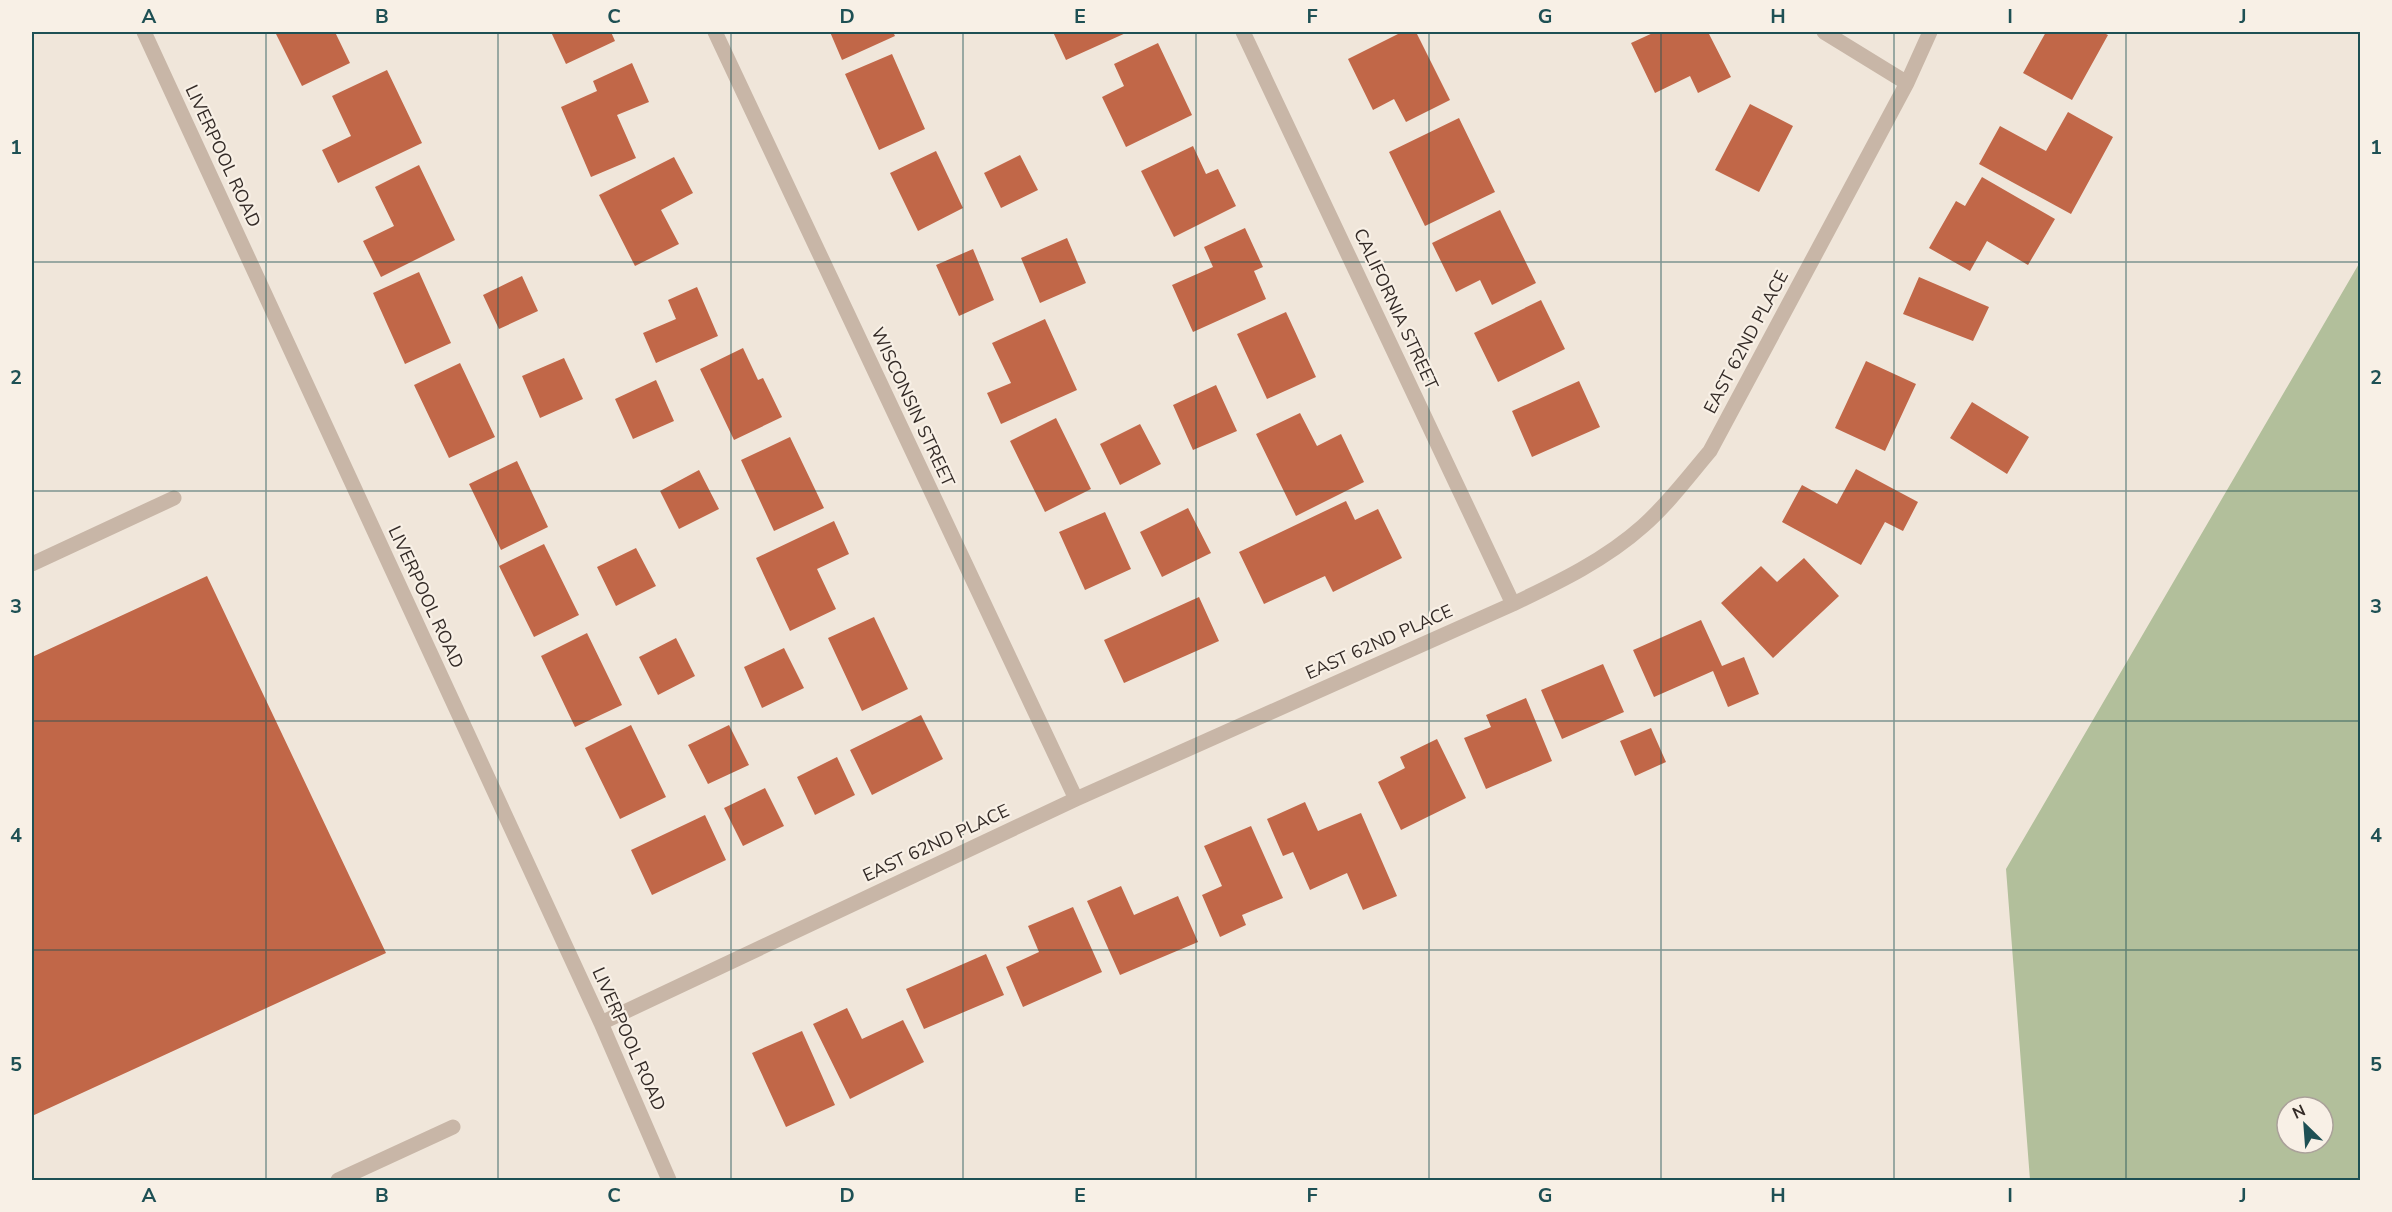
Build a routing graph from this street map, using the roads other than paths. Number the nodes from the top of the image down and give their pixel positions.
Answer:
1 (144, 32) edge
2 (715, 32) edge
3 (1243, 32) edge
4 (1824, 32) edge
5 (1930, 32) edge
6 (1907, 83) junction
7 (174, 498) dead end
8 (32, 564) edge
9 (1513, 604) junction
10 (1076, 799) junction
11 (601, 1023) junction
12 (453, 1127) dead end
13 (338, 1180) edge
14 (669, 1180) edge

1 - 11 street, LIVERPOOL ROAD
2 - 10 street, WISCONSIN STREET
3 - 9 street, CALIFORNIA STREET
4 - 6 street
5 - 6 street, EAST 62ND PLACE
6 - 9 street, EAST 62ND PLACE
7 - 8 street
9 - 10 street, EAST 62ND PLACE
10 - 11 street, EAST 62ND PLACE
11 - 14 street, LIVERPOOL ROAD
12 - 13 street

